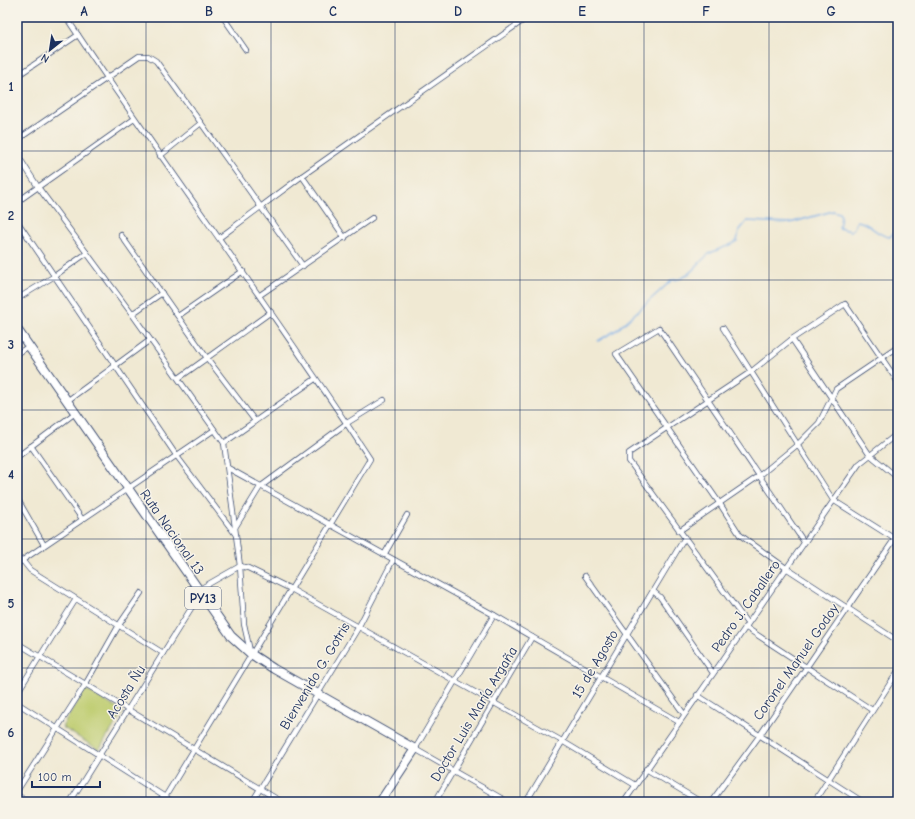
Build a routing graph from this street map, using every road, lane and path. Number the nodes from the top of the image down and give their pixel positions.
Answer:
1 (66, 17) edge
2 (223, 17) edge
3 (528, 17) edge
4 (78, 35) junction
5 (246, 50) dead end
6 (17, 76) edge
7 (106, 77) junction
8 (134, 119) junction
9 (202, 123) junction
10 (17, 140) edge
11 (17, 154) edge
12 (160, 156) junction
13 (302, 176) junction
14 (38, 187) junction
15 (17, 202) edge
16 (261, 207) junction
17 (372, 218) dead end
18 (17, 221) edge
19 (121, 235) dead end
20 (219, 238) junction
21 (345, 238) junction
22 (87, 253) junction
23 (303, 266) junction
24 (243, 271) junction
25 (53, 277) junction
26 (162, 294) junction
27 (260, 295) junction
28 (17, 299) edge
29 (271, 312) junction
30 (132, 314) junction
31 (178, 316) junction
32 (723, 328) dead end
33 (17, 330) edge
34 (792, 339) junction
35 (150, 340) junction
36 (29, 346) junction
37 (898, 347) edge
38 (17, 354) edge
39 (207, 358) junction
40 (881, 359) junction
41 (115, 365) junction
42 (752, 371) junction
43 (179, 378) junction
44 (315, 379) junction
45 (898, 382) edge
46 (830, 397) junction
47 (384, 400) dead end
48 (708, 400) junction
49 (67, 401) junction
50 (75, 413) junction
51 (255, 421) junction
52 (347, 423) junction
53 (668, 427) junction
54 (214, 430) junction
55 (898, 433) edge
56 (224, 443) junction
57 (797, 445) junction
58 (31, 446) junction
59 (869, 454) junction
60 (176, 455) junction
61 (17, 457) edge
62 (228, 468) junction
63 (759, 476) junction
64 (898, 478) edge
65 (260, 487) junction
66 (127, 489) junction
67 (17, 498) edge
68 (833, 500) junction
69 (720, 504) junction
70 (406, 515) dead end
71 (82, 519) junction
72 (331, 525) junction
73 (236, 526) junction
74 (679, 531) junction
75 (898, 534) edge
76 (237, 536) junction
77 (684, 539) junction
78 (896, 540) edge
79 (804, 542) junction
80 (44, 545) junction
81 (384, 555) junction
82 (22, 560) junction
83 (393, 560) junction
84 (17, 564) edge
85 (240, 566) junction
86 (786, 568) junction
87 (585, 576) dead end
88 (291, 588) junction
89 (653, 591) junction
90 (199, 592) junction
91 (141, 593) dead end
92 (76, 599) junction
93 (847, 608) junction
94 (494, 615) junction
95 (746, 625) junction
96 (119, 626) junction
97 (358, 628) junction
98 (627, 634) junction
99 (532, 637) junction
100 (898, 641) edge
101 (17, 643) edge
102 (163, 653) junction
103 (251, 654) junction
104 (39, 657) junction
105 (806, 667) junction
106 (898, 671) edge
107 (713, 673) junction
108 (601, 677) junction
109 (454, 681) junction
110 (85, 685) junction
111 (17, 693) edge
112 (318, 695) junction
113 (697, 695) junction
114 (17, 703) edge
115 (494, 703) junction
116 (872, 710) junction
117 (128, 711) junction
118 (684, 714) junction
119 (679, 722) junction
120 (57, 728) junction
121 (760, 735) junction
122 (562, 741) junction
123 (415, 749) junction
124 (193, 750) junction
125 (100, 754) junction
126 (646, 769) junction
127 (453, 772) junction
128 (828, 779) junction
129 (635, 785) junction
130 (260, 789) junction
131 (17, 791) edge
132 (17, 795) edge
133 (165, 796) junction
134 (28, 802) edge
135 (70, 802) edge
136 (162, 802) edge
137 (174, 802) edge
138 (252, 802) edge
139 (282, 802) edge
140 (380, 802) edge
141 (435, 802) edge
142 (508, 802) edge
143 (526, 802) edge
144 (624, 802) edge
145 (701, 802) edge
146 (711, 802) edge
147 (814, 802) edge
148 (863, 802) edge

1 - 4 street
2 - 5 street
3 - 13 street
4 - 6 street
4 - 7 street
7 - 8 street
7 - 9 street
7 - 10 street
8 - 12 street
8 - 14 street
9 - 12 street
9 - 16 street
11 - 14 street
12 - 20 street
13 - 16 street
13 - 21 street
14 - 15 street
14 - 22 street
16 - 20 street
16 - 23 street
17 - 21 street
18 - 25 street
19 - 26 street
20 - 24 street
21 - 23 street
22 - 25 street
22 - 30 street
23 - 27 street
24 - 27 street
24 - 31 street
25 - 28 street
25 - 41 street
26 - 30 street
26 - 31 street
27 - 29 street
29 - 39 street
29 - 44 street
30 - 35 street
31 - 39 street
32 - 42 street
33 - 36 highway, Ruta Nacional 13 / PY13
34 - 40 street
34 - 42 street
34 - 46 street
35 - 41 street
35 - 43 street
36 - 38 street
36 - 49 highway, Ruta Nacional 13 / PY13
37 - 40 street
39 - 43 street
39 - 51 street
40 - 45 street
40 - 46 street
41 - 49 street
41 - 60 street
42 - 48 street
42 - 57 street
43 - 54 street
44 - 51 street
44 - 52 street
46 - 57 street
46 - 59 street
47 - 52 street
48 - 53 street
48 - 53 street
48 - 63 street
49 - 50 highway, Ruta Nacional 13 / PY13
50 - 58 street
50 - 66 highway, Ruta Nacional 13 / PY13
51 - 56 street
52 - 65 street
52 - 72 street
53 - 69 street
53 - 74 street
54 - 56 street
54 - 60 street
55 - 59 street, Pedro J. Caballero
56 - 62 street
57 - 63 street
57 - 68 street
58 - 61 street
58 - 71 street
59 - 64 street
59 - 68 street, Pedro J. Caballero
60 - 66 street
60 - 76 street
62 - 65 street
62 - 73 street
63 - 69 street
63 - 79 street
65 - 72 street
65 - 73 street
66 - 71 street
66 - 90 highway, Ruta Nacional 13 / PY13
67 - 80 street
68 - 78 street
68 - 79 street, Pedro J. Caballero
69 - 74 street
69 - 86 street
70 - 81 street
71 - 80 street
72 - 81 street
72 - 88 street
73 - 76 street
74 - 77 street
75 - 78 street, Coronel Manuel Godoy
76 - 85 street
77 - 89 street, 15 de Agosto
77 - 95 street
78 - 93 street, Coronel Manuel Godoy
79 - 86 street, Pedro J. Caballero
80 - 82 street
81 - 83 street
82 - 84 street
82 - 92 street
83 - 94 street
83 - 97 street, Bienvenido G. Gotris
85 - 88 street
85 - 90 street, Acosta Ñu
85 - 103 street
86 - 93 street
86 - 95 street, Pedro J. Caballero
87 - 98 street
88 - 97 street
88 - 103 street
89 - 98 street, 15 de Agosto
89 - 107 street
90 - 102 street, Acosta Ñu
90 - 103 highway, Ruta Nacional 13 / PY13
91 - 96 street
92 - 96 street
92 - 104 street
93 - 100 street
93 - 105 street, Coronel Manuel Godoy
94 - 99 street
94 - 109 street
95 - 105 street
95 - 107 street, Pedro J. Caballero
96 - 102 street
96 - 110 street
97 - 109 street
97 - 112 street, Bienvenido G. Gotris
98 - 108 street, 15 de Agosto
98 - 118 street
99 - 108 street
99 - 115 street, Doctor Luis María Argaña
101 - 104 street
102 - 117 street, Acosta Ñu
103 - 112 highway, Ruta Nacional 13 / PY13
103 - 124 street
104 - 110 street
104 - 111 street
105 - 116 street
105 - 121 street, Coronel Manuel Godoy
106 - 116 street
107 - 113 street, Pedro J. Caballero
108 - 119 street
108 - 122 street, 15 de Agosto
109 - 115 street
109 - 123 street
110 - 117 street
110 - 120 street
112 - 123 highway, Ruta Nacional 13 / PY13
112 - 130 street, Bienvenido G. Gotris
113 - 118 street, Pedro J. Caballero
113 - 121 street
114 - 120 street
115 - 122 street
115 - 127 street, Doctor Luis María Argaña
116 - 128 street
117 - 124 street
117 - 125 street, Acosta Ñu
118 - 119 street, Pedro J. Caballero
119 - 126 street, Pedro J. Caballero
120 - 125 street
120 - 131 street
121 - 128 street
121 - 146 street, Coronel Manuel Godoy
122 - 129 street
122 - 143 street, 15 de Agosto
123 - 127 street
123 - 140 highway
124 - 130 street
124 - 133 street
125 - 133 street
125 - 135 street, Acosta Ñu
126 - 129 street, Pedro J. Caballero
126 - 145 street
127 - 141 street, Doctor Luis María Argaña
127 - 142 street
128 - 147 street
128 - 148 street
129 - 144 street, Pedro J. Caballero
130 - 138 street, Bienvenido G. Gotris
130 - 139 street
132 - 134 street
133 - 136 street
133 - 137 street

